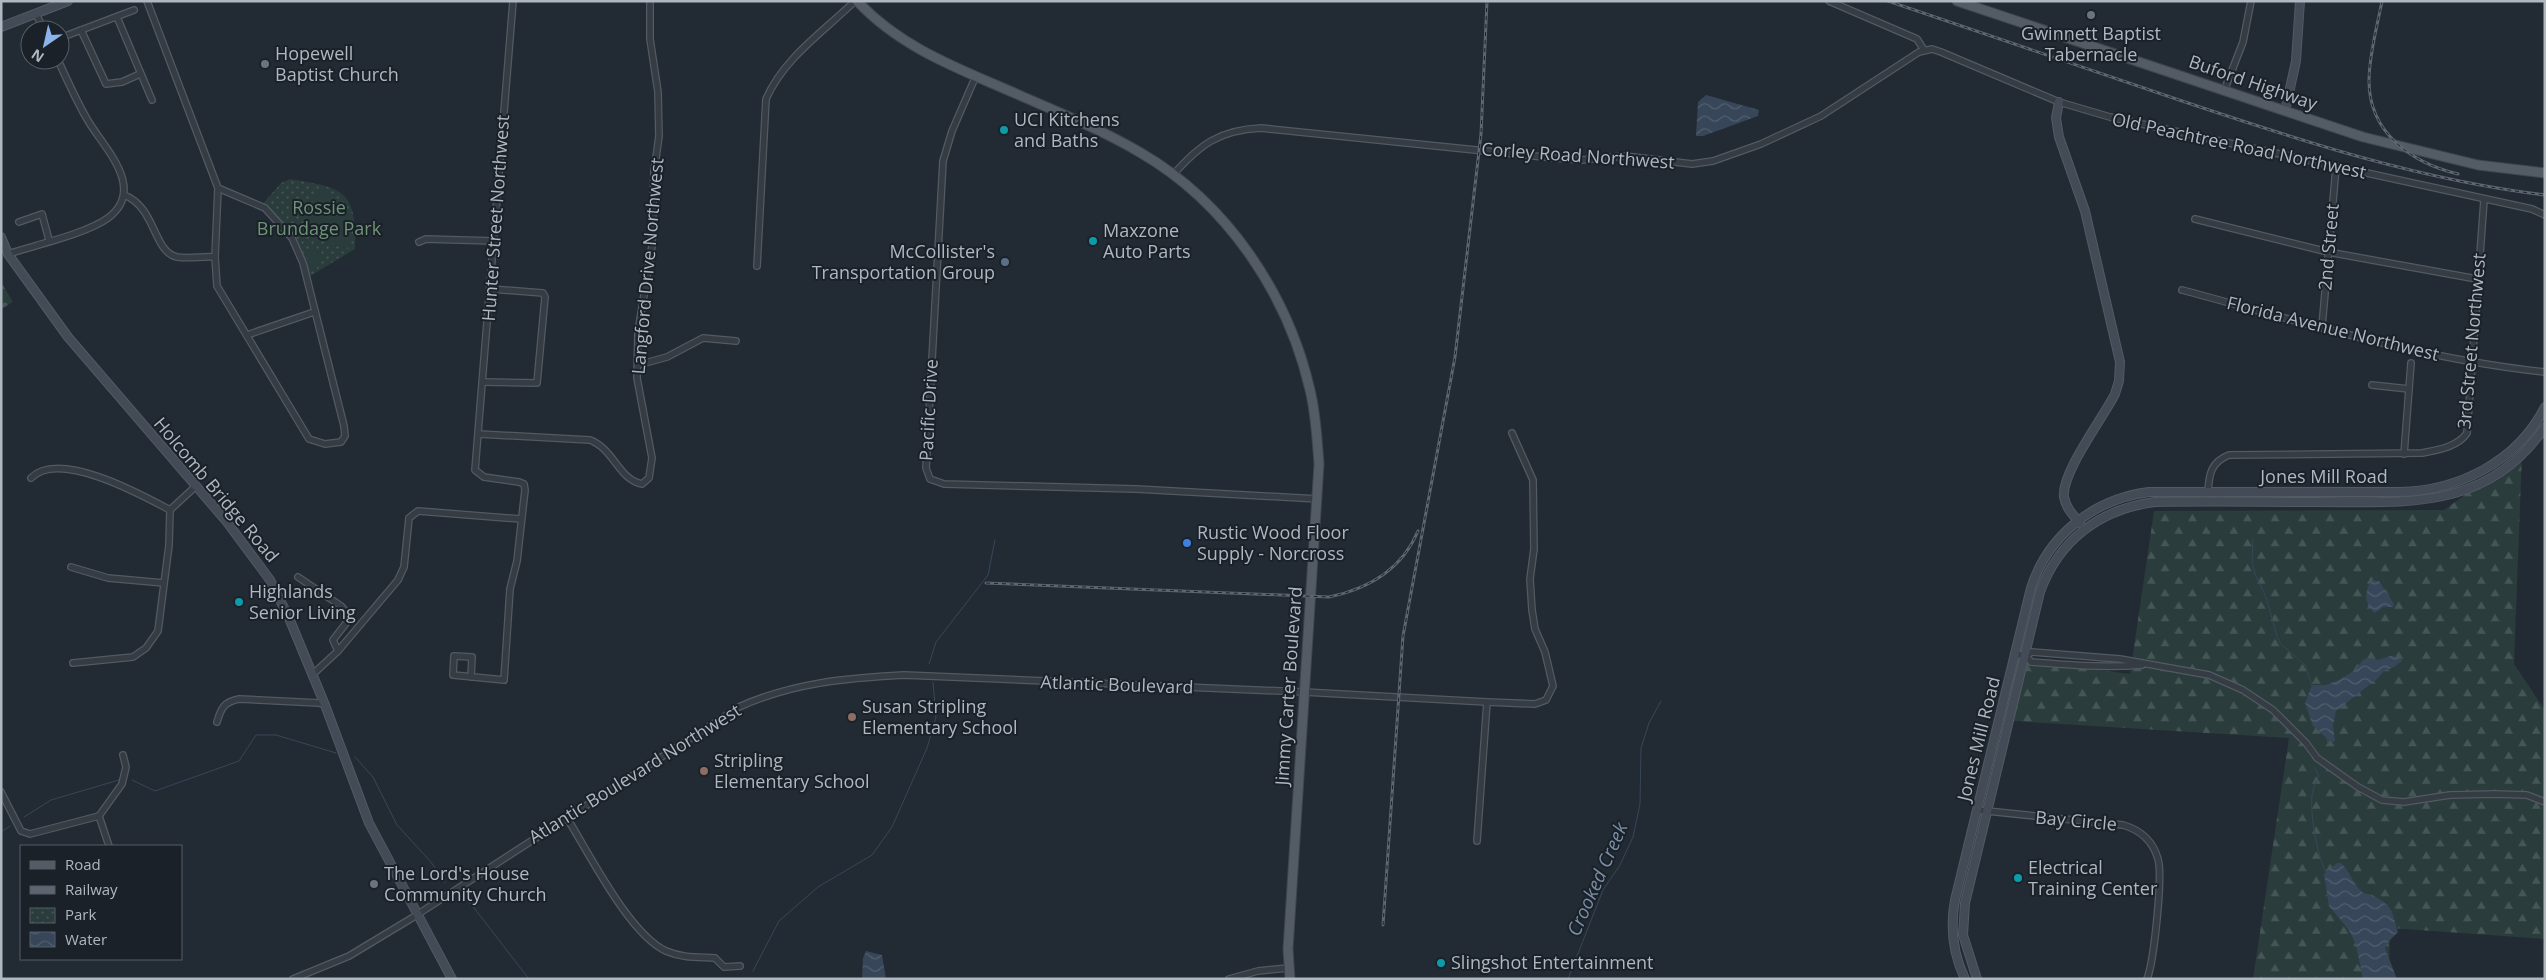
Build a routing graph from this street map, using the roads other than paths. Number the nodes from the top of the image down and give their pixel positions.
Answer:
1 (68, 1) edge
2 (147, 1) edge
3 (513, 1) edge
4 (650, 1) edge
5 (856, 1) edge
6 (1829, 1) edge
7 (1957, 1) edge
8 (2251, 1) edge
9 (2300, 1) edge
10 (134, 10) dead end
11 (36, 14) junction
12 (117, 17) junction
13 (39, 20) edge
14 (1, 27) edge
15 (81, 30) junction
16 (70, 34) edge
17 (1924, 50) junction
18 (63, 70) edge
19 (140, 74) junction
20 (975, 78) junction
21 (2224, 91) junction
22 (152, 100) dead end
23 (2059, 102) junction
24 (2285, 111) junction
25 (2336, 167) junction
26 (2545, 173) edge
27 (1173, 175) junction
28 (218, 188) junction
29 (124, 195) junction
30 (2484, 200) junction
31 (2545, 215) edge
32 (2194, 219) dead end
33 (19, 222) dead end
34 (1, 237) edge
35 (49, 240) junction
36 (494, 241) junction
37 (418, 242) dead end
38 (2328, 252) junction
39 (8, 254) junction
40 (216, 257) junction
41 (757, 266) dead end
42 (2477, 279) junction
43 (490, 289) junction
44 (2182, 290) dead end
45 (314, 312) junction
46 (2322, 327) junction
47 (247, 335) junction
48 (736, 341) dead end
49 (2411, 363) dead end
50 (2471, 363) junction
51 (638, 365) junction
52 (2545, 372) edge
53 (483, 382) junction
54 (2372, 386) dead end
55 (2409, 389) junction
56 (2545, 408) edge
57 (2545, 427) edge
58 (1512, 433) dead end
59 (478, 434) junction
60 (2404, 454) junction
61 (31, 478) dead end
62 (196, 486) junction
63 (2208, 492) junction
64 (1318, 499) junction
65 (170, 510) junction
66 (521, 518) junction
67 (2078, 521) junction
68 (2084, 528) junction
69 (71, 567) dead end
70 (298, 577) dead end
71 (164, 583) junction
72 (338, 651) junction
73 (2015, 654) junction
74 (2025, 656) junction
75 (74, 663) dead end
76 (2150, 665) junction
77 (312, 675) junction
78 (471, 677) junction
79 (930, 677) joint
80 (1304, 692) junction
81 (1487, 702) junction
82 (325, 705) junction
83 (217, 722) dead end
84 (123, 755) dead end
85 (1, 792) edge
86 (2545, 802) edge
87 (1977, 810) junction
88 (1987, 813) junction
89 (99, 816) junction
90 (567, 818) junction
91 (1477, 841) dead end
92 (109, 845) edge
93 (418, 914) junction
94 (740, 966) dead end
95 (1288, 968) junction
96 (1973, 968) junction
97 (1964, 975) edge
98 (293, 979) edge
99 (452, 979) edge
100 (1229, 979) edge
101 (1290, 979) edge
102 (1977, 979) edge
103 (2148, 979) edge

1 - 11 street
2 - 28 street
3 - 36 street, Hunter Street Northwest
4 - 51 street, Langford Drive Northwest
5 - 20 main road, Jimmy Carter Boulevard
5 - 41 street
6 - 17 street
7 - 21 main road, Buford Highway
8 - 21 street
9 - 24 street
10 - 12 street
11 - 13 street
11 - 14 street
12 - 15 street
12 - 19 street
15 - 16 street
15 - 19 street
17 - 23 street, Old Peachtree Road Northwest
17 - 27 street, Corley Road Northwest
18 - 29 street
19 - 22 street
20 - 27 main road, Jimmy Carter Boulevard
20 - 64 street, Pacific Drive
21 - 24 main road, Buford Highway
23 - 25 street, Old Peachtree Road Northwest
23 - 67 street
24 - 26 main road, Buford Highway
25 - 30 street, Old Peachtree Road Northwest
25 - 38 street, 2nd Street
27 - 64 main road, Jimmy Carter Boulevard
28 - 40 street
28 - 45 street
29 - 35 street
29 - 40 street
30 - 31 street, Old Peachtree Road Northwest
30 - 42 street, 3rd Street Northwest
32 - 38 street
33 - 35 street
34 - 39 street, Holcomb Bridge Road
35 - 39 street
36 - 37 street
36 - 43 street, Hunter Street Northwest
38 - 42 street
38 - 46 street, 2nd Street
39 - 62 street, Holcomb Bridge Road
40 - 47 street
42 - 50 street, 3rd Street Northwest
43 - 53 street, Hunter Street Northwest
43 - 53 street
44 - 46 street, Florida Avenue Northwest
45 - 47 street
45 - 47 street
46 - 50 street, Florida Avenue Northwest
48 - 51 street
49 - 55 street
50 - 52 street, Florida Avenue Northwest
50 - 60 street, 3rd Street Northwest
51 - 59 street, Langford Drive Northwest
53 - 59 street, Hunter Street Northwest
54 - 55 street
55 - 60 street
56 - 63 street, Jones Mill Road
57 - 68 street, Jones Mill Road
58 - 81 street
59 - 66 street
60 - 63 street, 3rd Street Northwest
61 - 65 street
62 - 65 street
62 - 77 street, Holcomb Bridge Road
63 - 67 street, Jones Mill Road
64 - 80 main road, Jimmy Carter Boulevard
65 - 71 street
66 - 72 street
66 - 78 street
67 - 68 street
67 - 73 street, Jones Mill Road
68 - 74 street, Jones Mill Road
69 - 71 street
70 - 72 street
71 - 75 street
72 - 77 street
73 - 74 street
73 - 87 street, Jones Mill Road
74 - 76 street
74 - 76 street
74 - 88 street, Jones Mill Road
76 - 86 street
77 - 82 street, Holcomb Bridge Road
78 - 78 street
79 - 80 street, Atlantic Boulevard
79 - 90 street, Atlantic Boulevard Northwest
80 - 81 street
80 - 95 main road, Jimmy Carter Boulevard
81 - 91 street
82 - 83 street
82 - 93 street, Holcomb Bridge Road
84 - 89 street
85 - 89 street
87 - 88 street, Bay Circle
87 - 97 street, Jones Mill Road
88 - 96 street, Jones Mill Road
88 - 103 street, Bay Circle
89 - 92 street
90 - 93 street, Atlantic Boulevard Northwest
90 - 94 street
93 - 98 street, Atlantic Boulevard Northwest
93 - 99 street, Holcomb Bridge Road
95 - 100 street
95 - 101 main road, Jimmy Carter Boulevard
96 - 97 street
96 - 102 street, Jones Mill Road

